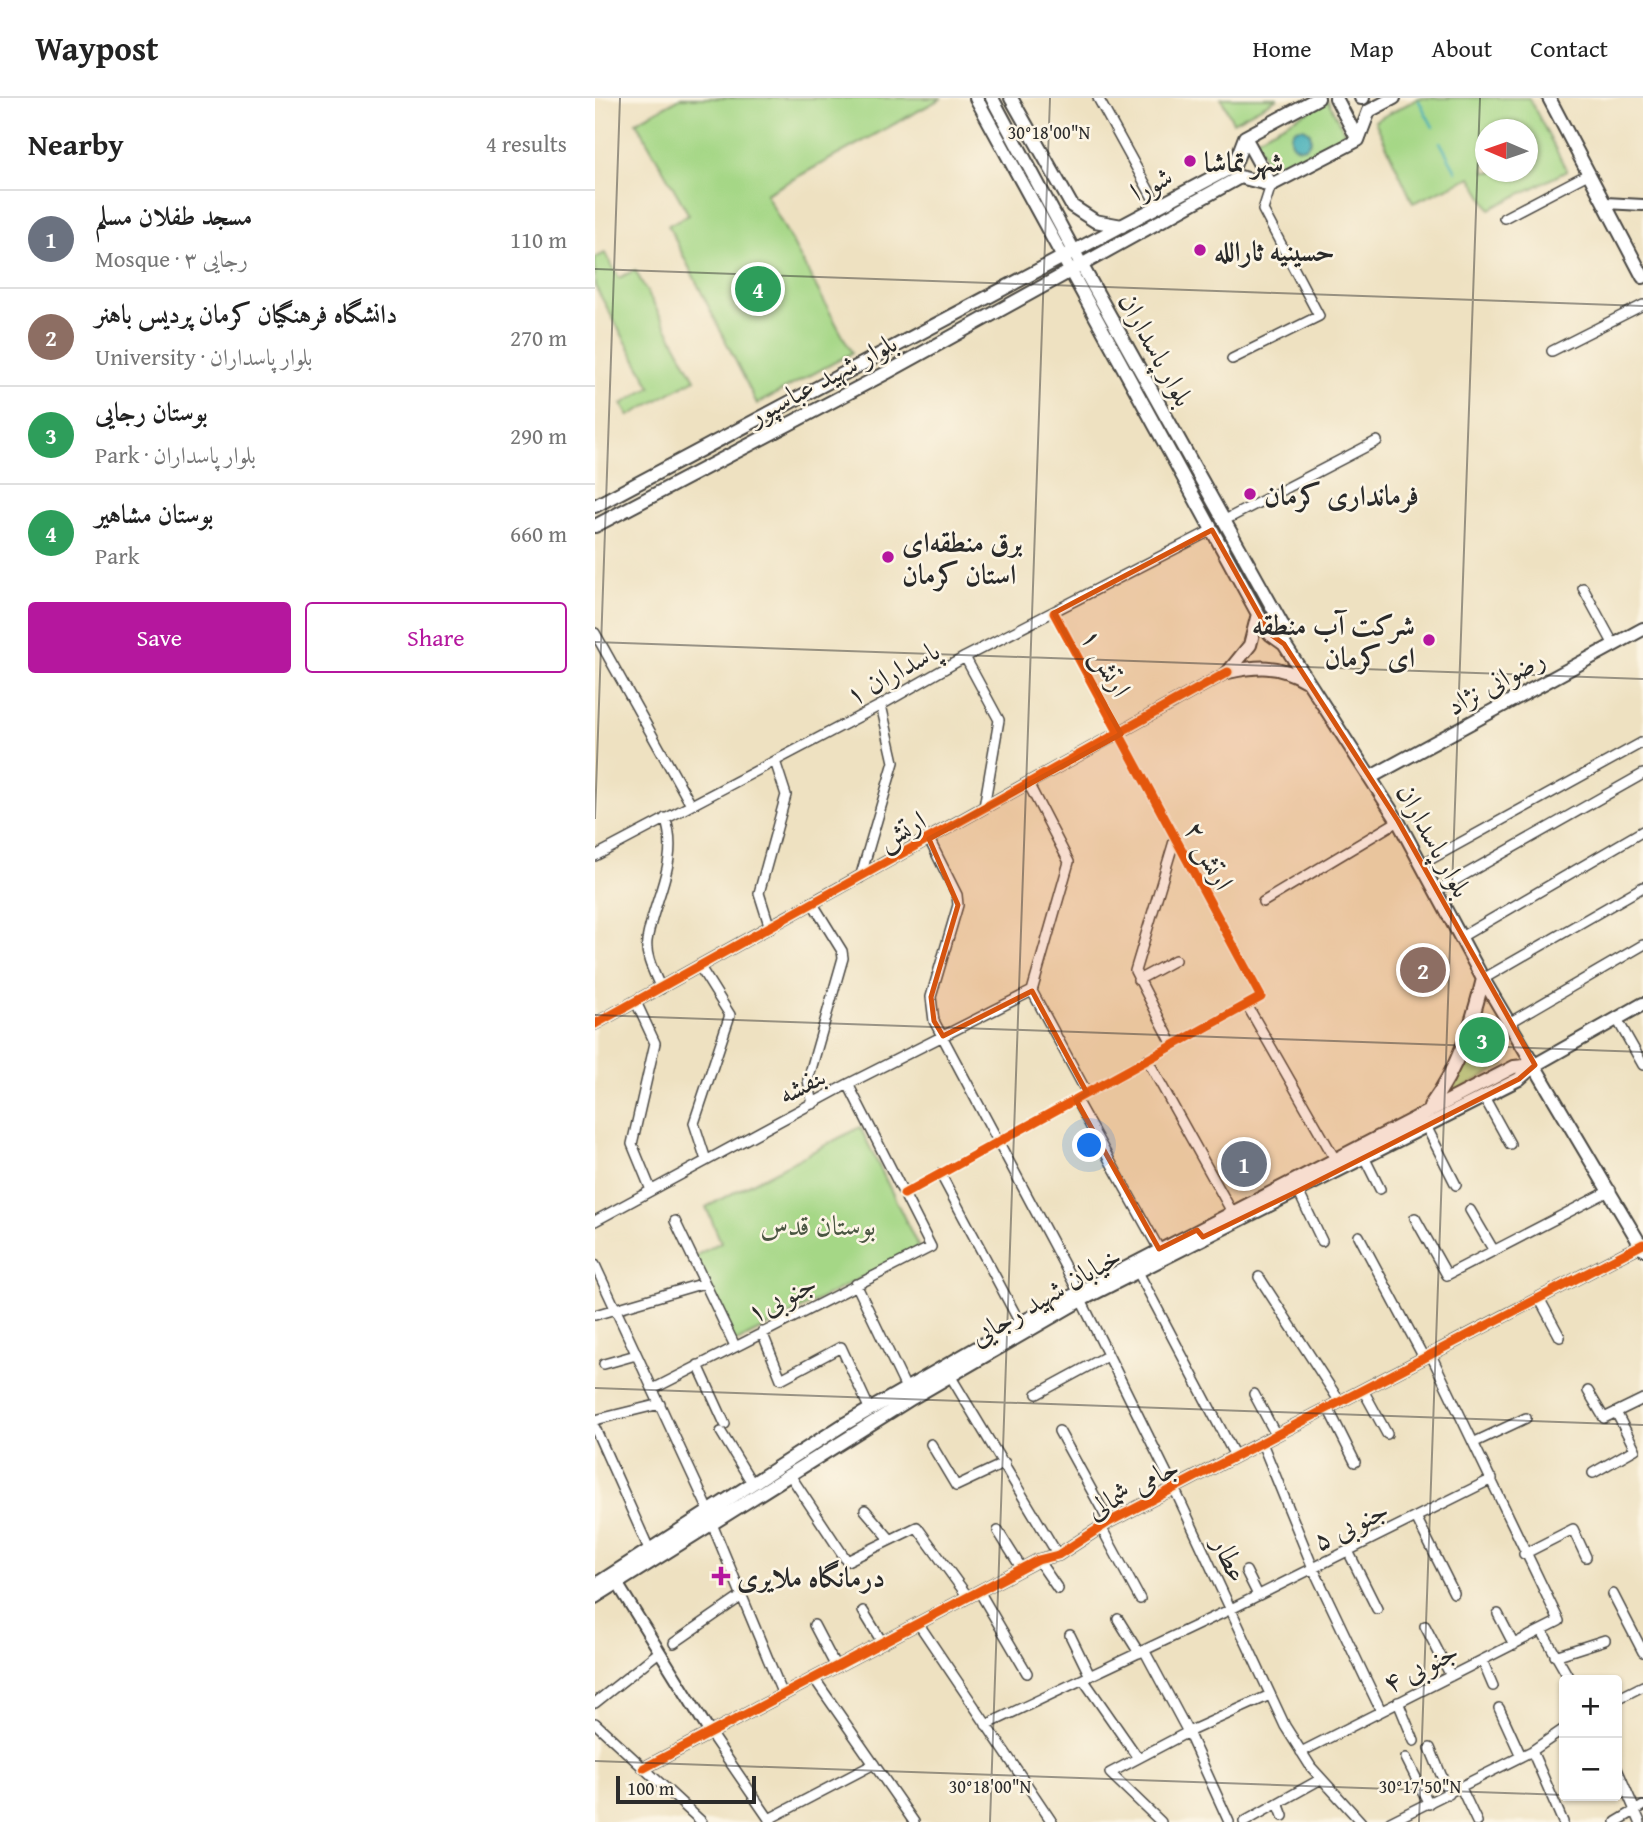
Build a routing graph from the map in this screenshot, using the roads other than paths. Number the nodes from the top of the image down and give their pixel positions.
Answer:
1 (976, 98) edge
2 (992, 98) edge
3 (1002, 98) edge
4 (1010, 98) edge
5 (1098, 98) edge
6 (1318, 98) edge
7 (1336, 98) edge
8 (1394, 98) edge
9 (1549, 98) edge
10 (1000, 112) junction
11 (1245, 136) junction
12 (1358, 141) junction
13 (1588, 174) junction
14 (1271, 185) junction
15 (1605, 204) junction
16 (1643, 205) edge
17 (1158, 207) junction
18 (1504, 218) dead end
19 (1123, 226) junction
20 (1069, 254) junction
21 (1075, 267) junction
22 (1643, 277) edge
23 (1643, 304) edge
24 (1552, 351) dead end
25 (878, 356) junction
26 (1233, 359) dead end
27 (887, 372) junction
28 (1377, 440) dead end
29 (595, 506) edge
30 (1225, 520) junction
31 (595, 526) edge
32 (1212, 530) junction
33 (1583, 588) dead end
34 (1054, 613) junction
35 (1258, 614) junction
36 (1643, 629) edge
37 (595, 633) edge
38 (1284, 644) junction
39 (1613, 645) junction
40 (964, 657) junction
41 (1228, 672) junction
42 (1309, 683) junction
43 (881, 705) junction
44 (1121, 734) junction
45 (1643, 742) edge
46 (775, 761) junction
47 (1643, 775) edge
48 (1371, 777) junction
49 (1028, 783) junction
50 (691, 803) junction
51 (984, 807) junction
52 (665, 818) junction
53 (1398, 821) junction
54 (1643, 831) edge
55 (1175, 838) junction
56 (929, 839) junction
57 (595, 856) edge
58 (1422, 864) junction
59 (860, 878) junction
60 (1643, 887) edge
61 (1436, 891) junction
62 (1263, 902) dead end
63 (813, 904) junction
64 (770, 928) junction
65 (1461, 937) junction
66 (1643, 945) edge
67 (1175, 960) dead end
68 (700, 967) junction
69 (1137, 975) junction
70 (1483, 979) junction
71 (661, 989) junction
72 (1032, 991) junction
73 (636, 1002) junction
74 (1643, 1004) edge
75 (1247, 1005) junction
76 (1617, 1019) junction
77 (1510, 1023) junction
78 (595, 1024) edge
79 (943, 1036) junction
80 (1173, 1045) junction
81 (1147, 1059) junction
82 (1535, 1065) junction
83 (1643, 1065) edge
84 (848, 1084) junction
85 (1087, 1093) junction
86 (1485, 1097) junction
87 (1076, 1100) junction
88 (813, 1104) junction
89 (1427, 1111) junction
90 (1426, 1126) junction
91 (999, 1142) junction
92 (1510, 1144) dead end
93 (1364, 1157) junction
94 (1335, 1159) junction
95 (706, 1160) junction
96 (940, 1173) junction
97 (1457, 1185) dead end
98 (1380, 1189) dead end
99 (651, 1190) junction
100 (1611, 1190) junction
101 (1298, 1191) junction
102 (904, 1194) junction
103 (1469, 1210) dead end
104 (1232, 1212) junction
105 (1415, 1218) dead end
106 (595, 1221) edge
107 (675, 1221) dead end
108 (1200, 1233) junction
109 (1359, 1236) dead end
110 (1322, 1241) dead end
111 (1642, 1246) edge
112 (1159, 1249) junction
113 (1494, 1251) junction
114 (595, 1265) edge
115 (1137, 1270) junction
116 (1259, 1277) dead end
117 (704, 1283) junction
118 (856, 1284) junction
119 (1080, 1296) junction
120 (1539, 1298) junction
121 (615, 1308) junction
122 (595, 1315) edge
123 (1020, 1323) junction
124 (762, 1332) junction
125 (1560, 1337) dead end
126 (735, 1346) junction
127 (636, 1355) junction
128 (1107, 1356) junction
129 (1427, 1357) junction
130 (604, 1364) dead end
131 (698, 1365) junction
132 (950, 1377) junction
133 (907, 1388) junction
134 (653, 1389) junction
135 (1363, 1390) junction
136 (1588, 1391) dead end
137 (1037, 1394) dead end
138 (1254, 1394) dead end
139 (1643, 1399) edge
140 (1340, 1402) junction
141 (660, 1404) junction
142 (1328, 1408) junction
143 (870, 1410) junction
144 (1616, 1412) junction
145 (1525, 1418) dead end
146 (595, 1420) edge
147 (595, 1428) edge
148 (1059, 1430) dead end
149 (846, 1431) junction
150 (1387, 1433) dead end
151 (1276, 1435) junction
152 (1475, 1442) junction
153 (1262, 1443) junction
154 (932, 1444) dead end
155 (1235, 1456) junction
156 (1355, 1462) dead end
157 (1005, 1463) junction
158 (1593, 1473) dead end
159 (790, 1475) junction
160 (1492, 1479) junction
161 (752, 1483) junction
162 (1175, 1490) junction
163 (865, 1510) dead end
164 (1416, 1517) junction
165 (711, 1518) junction
166 (1105, 1525) junction
167 (998, 1531) dead end
168 (890, 1539) junction
169 (649, 1549) junction
170 (1348, 1551) junction
171 (1524, 1554) junction
172 (1058, 1555) junction
173 (1586, 1557) dead end
174 (1038, 1560) junction
175 (1313, 1568) junction
176 (1022, 1569) junction
177 (1246, 1572) dead end
178 (617, 1583) junction
179 (595, 1585) edge
180 (1058, 1590) dead end
181 (979, 1591) junction
182 (1454, 1593) dead end
183 (1613, 1594) dead end
184 (1258, 1595) junction
185 (742, 1596) junction
186 (595, 1597) edge
187 (968, 1597) junction
188 (1140, 1599) dead end
189 (1377, 1609) dead end
190 (1229, 1610) junction
191 (863, 1611) dead end
192 (1498, 1614) dead end
193 (1118, 1619) dead end
194 (918, 1623) junction
195 (814, 1625) dead end
196 (1425, 1626) dead end
197 (1542, 1631) junction
198 (1070, 1635) dead end
199 (1605, 1640) dead end
200 (883, 1642) junction
201 (674, 1643) dead end
202 (1514, 1644) junction
203 (1142, 1651) junction
204 (659, 1652) junction
205 (1643, 1652) edge
206 (1555, 1656) junction
207 (1482, 1661) junction
208 (836, 1667) junction
209 (1027, 1672) dead end
210 (1567, 1675) edge
211 (1451, 1676) junction
212 (1087, 1677) junction
213 (814, 1678) junction
214 (1493, 1686) dead end
215 (1643, 1686) edge
216 (783, 1695) junction
217 (1270, 1695) junction
218 (1622, 1696) edge
219 (1398, 1702) junction
220 (595, 1703) edge
221 (1499, 1708) dead end
222 (1381, 1711) junction
223 (595, 1725) edge
224 (986, 1725) junction
225 (1188, 1732) junction
226 (1559, 1732) edge
227 (710, 1733) junction
228 (1414, 1741) dead end
229 (1430, 1748) dead end
230 (1532, 1751) junction
231 (1301, 1752) junction
232 (1521, 1756) junction
233 (1138, 1758) junction
234 (1406, 1758) dead end
235 (874, 1764) junction
236 (645, 1768) junction
237 (1622, 1778) edge
238 (1321, 1779) junction
239 (1461, 1788) junction
240 (1449, 1794) junction
241 (1278, 1803) junction
242 (1429, 1804) junction
243 (1639, 1808) edge
244 (1283, 1816) dead end
245 (770, 1820) edge
246 (702, 1822) edge
247 (914, 1822) edge
248 (1052, 1822) edge
249 (1161, 1822) edge
250 (1229, 1822) edge
251 (1244, 1822) edge
252 (1361, 1822) edge
253 (1390, 1822) edge
254 (1477, 1822) edge
255 (1563, 1822) edge
256 (1616, 1822) edge
257 (1640, 1822) edge

1 - 20 main road
2 - 10 main road
3 - 10 main road
4 - 19 main road
5 - 17 street
6 - 11 main road
7 - 12 main road
8 - 12 main road
9 - 13 main road
10 - 20 main road
11 - 14 main road
11 - 17 main road, شورا
12 - 14 main road
13 - 15 main road
13 - 18 street
14 - 21 main road, شورا
14 - 26 street
15 - 16 street
15 - 22 main road
17 - 19 main road, شورا
19 - 20 main road, شورا
20 - 21 main road
20 - 25 main road, بلوار شهید عباسپور
21 - 27 main road, بلوار شهید عباسپور
21 - 30 main road, بلوار پاسداران
21 - 32 main road, بلوار پاسداران
23 - 24 street
25 - 27 main road
25 - 29 main road, بلوار شهید عباسپور
27 - 31 main road, بلوار شهید عباسپور
28 - 30 street
30 - 38 main road, بلوار پاسداران
32 - 34 street, پاسداران ۱
32 - 35 main road, بلوار پاسداران
33 - 39 street
34 - 40 street, پاسداران ۱
34 - 44 street, ارتش ۱
35 - 38 main road, بلوار پاسداران
35 - 41 main road
36 - 39 main road, رضوانی نژاد
37 - 50 street
38 - 42 main road, بلوار پاسداران
39 - 48 main road, رضوانی نژاد
40 - 43 street, پاسداران ۱
40 - 51 street
41 - 42 main road
41 - 44 street, ارتش
42 - 48 main road, بلوار پاسداران
43 - 46 street, پاسداران ۱
43 - 59 street
44 - 49 street, ارتش
44 - 55 street, ارتش ۲
45 - 58 street
46 - 50 street, پاسداران ۱
46 - 64 street
47 - 61 street
48 - 53 main road, بلوار پاسداران
49 - 51 street, ارتش
49 - 72 street
50 - 52 street, پاسداران ۱
51 - 56 street, ارتش
52 - 57 street, پاسداران ۱
52 - 71 street
53 - 58 main road, بلوار پاسداران
53 - 62 street
54 - 65 street
55 - 69 street
55 - 75 street, ارتش ۲
56 - 59 street, ارتش
56 - 79 street, عطار
58 - 61 main road, بلوار پاسداران
59 - 63 street, ارتش
60 - 70 street
61 - 65 main road, بلوار پاسداران
63 - 64 street, ارتش
63 - 88 street
64 - 68 street, ارتش
65 - 70 main road, بلوار پاسداران
66 - 77 street
67 - 69 street
68 - 71 street, ارتش
68 - 95 street
69 - 80 street
70 - 77 main road, بلوار پاسداران
70 - 89 main road
71 - 73 street, ارتش
72 - 79 street, بنفشه
72 - 85 street
73 - 78 street, ارتش
73 - 99 street
74 - 76 main road, خیابان شهید رجایی
75 - 80 street
75 - 94 street
76 - 82 main road, خیابان شهید رجایی
76 - 83 street
77 - 82 main road, بلوار پاسداران
79 - 84 street, بنفشه
79 - 91 street, عطار
80 - 81 street
81 - 85 street
81 - 104 street
82 - 86 main road, خیابان شهید رجایی
82 - 89 main road, خیابان شهید رجایی
82 - 100 main road, بلوار پاسداران
84 - 88 street, بنفشه
84 - 102 street
85 - 87 street
86 - 90 main road, خیابان شهید رجایی
86 - 92 street
87 - 91 street
87 - 112 street
88 - 95 street, بنفشه
89 - 94 main road, خیابان شهید رجایی
90 - 93 main road, خیابان شهید رجایی
90 - 97 street
91 - 96 street
91 - 119 street, عطار
93 - 98 street
93 - 101 main road, خیابان شهید رجایی
94 - 104 main road, خیابان شهید رجایی
95 - 99 street, بنفشه
96 - 102 street
96 - 123 street
99 - 106 street, بنفشه
100 - 111 main road, بلوار پاسداران
100 - 113 street
101 - 108 main road, خیابان شهید رجایی
101 - 110 street
102 - 118 street, جنوبی۱
103 - 113 street
104 - 108 main road, خیابان شهید رجایی
105 - 113 street
107 - 117 street
108 - 112 main road, خیابان شهید رجایی
108 - 115 main road, خیابان شهید رجایی
109 - 129 street
111 - 120 street, جامی شمالی
112 - 119 main road, خیابان شهید رجایی
114 - 121 street
115 - 119 main road, خیابان شهید رجایی
115 - 155 street
116 - 140 street
117 - 121 street
117 - 126 street
118 - 124 street, جنوبی۱
118 - 133 street
119 - 123 main road, خیابان شهید رجایی
119 - 128 street, عطار
119 - 132 main road, خیابان شهید رجایی
120 - 125 street
120 - 129 street, جامی شمالی
121 - 122 street
121 - 127 street
123 - 133 main road, خیابان شهید رجایی
124 - 126 street, جنوبی۱
124 - 143 street
126 - 131 street, جنوبی۱
127 - 130 street
127 - 134 street
128 - 137 street
128 - 162 street, عطار
129 - 135 street, جامی شمالی
129 - 152 street
131 - 134 street, جنوبی۱
131 - 161 street
132 - 149 main road, خیابان شهید رجایی
132 - 157 street
133 - 143 main road, خیابان شهید رجایی
134 - 141 street
135 - 140 street, جامی شمالی
135 - 150 street
136 - 144 street
138 - 151 street
139 - 144 street
140 - 142 street, جامی شمالی
141 - 146 street
141 - 165 street
142 - 151 street, جامی شمالی
142 - 156 street
143 - 149 main road, خیابان شهید رجایی
144 - 158 street
145 - 152 street
147 - 169 street
148 - 166 street
149 - 159 main road, خیابان شهید رجایی
149 - 161 main road, خیابان شهید رجایی
151 - 153 street, جامی شمالی
152 - 160 street
153 - 155 street, جامی شمالی
153 - 175 street
154 - 157 street
155 - 162 street, جامی شمالی
157 - 172 street
159 - 165 main road, خیابان شهید رجایی
159 - 168 street
160 - 164 street, جنوبی ۵
160 - 171 street
161 - 165 main road, خیابان شهید رجایی
162 - 166 street, جامی شمالی
162 - 190 street, عطار
163 - 168 street
164 - 170 street, جنوبی ۵
164 - 182 street
165 - 169 main road, خیابان شهید رجایی
165 - 178 main road, خیابان شهید رجایی
165 - 185 street
166 - 172 street, جامی شمالی
166 - 188 street
167 - 176 street
168 - 187 street
169 - 179 main road, خیابان شهید رجایی
170 - 175 street, جنوبی ۵
170 - 189 street
171 - 173 street
171 - 197 street, جنوبی ۴
172 - 174 street, جامی شمالی
174 - 176 street, جامی شمالی
174 - 180 street
175 - 184 street, جنوبی ۵
175 - 222 street
176 - 181 street, جامی شمالی
177 - 184 street
178 - 186 main road, خیابان شهید رجایی
178 - 204 street
181 - 187 street, جامی شمالی
181 - 209 street
183 - 205 street
184 - 190 street, جنوبی ۵
185 - 201 street
185 - 216 street
187 - 194 street, جامی شمالی
190 - 203 street, جنوبی ۵
190 - 217 street, عطار
191 - 200 street
192 - 202 street
193 - 203 street
194 - 200 street, جامی شمالی
194 - 224 street
195 - 208 street
196 - 211 street
197 - 202 street, جنوبی ۴
197 - 206 street
198 - 212 street
199 - 206 street
200 - 208 street, جامی شمالی
202 - 207 street, جنوبی ۴
203 - 212 street, جنوبی ۵
203 - 225 street
204 - 220 street
204 - 227 street
206 - 210 street
207 - 211 street, جنوبی ۴
207 - 214 street
208 - 213 street, جامی شمالی
211 - 219 street, جنوبی ۴
212 - 224 street, جنوبی ۵
212 - 233 street
213 - 216 street, جامی شمالی
213 - 235 street
215 - 218 street
216 - 227 street, جامی شمالی
217 - 225 street
217 - 231 street, عطار
219 - 222 street, جنوبی ۴
219 - 228 street
221 - 232 street
222 - 231 street, جنوبی ۴
223 - 236 street
224 - 248 street
225 - 233 street
225 - 250 street
226 - 230 street
227 - 236 street, جامی شمالی
227 - 245 street
229 - 240 street
230 - 232 street
230 - 255 street
231 - 238 street, عطار
232 - 239 street
233 - 249 street
234 - 242 street
235 - 245 street
235 - 247 street
236 - 246 street
237 - 243 street
238 - 241 street
238 - 252 street, عطار
239 - 240 street
239 - 254 street
240 - 242 street
241 - 244 street
241 - 251 street
242 - 253 street
243 - 256 street
243 - 257 street

